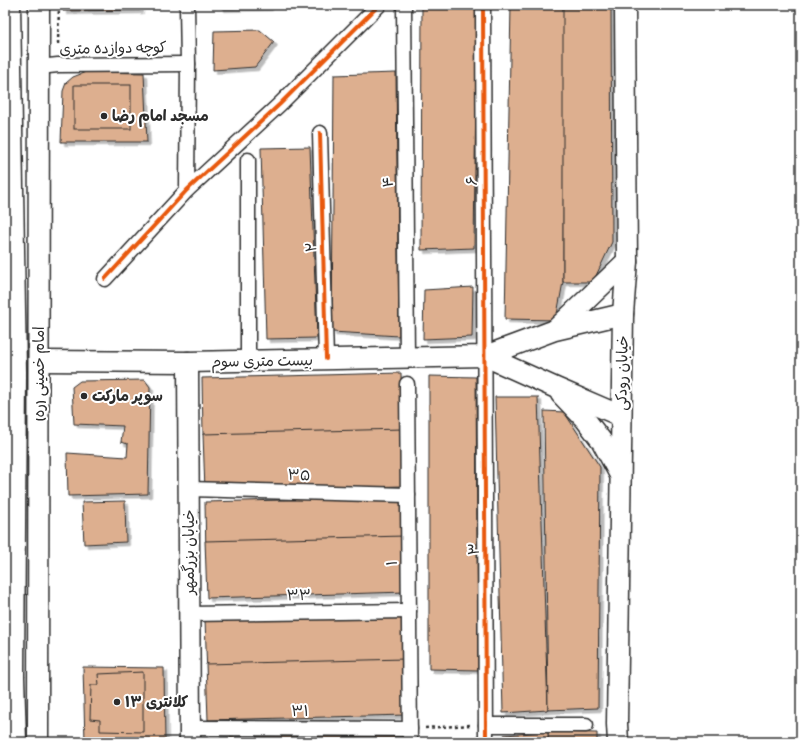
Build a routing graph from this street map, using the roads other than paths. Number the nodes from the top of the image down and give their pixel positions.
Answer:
1 (10, 5) edge
2 (39, 5) edge
3 (187, 5) edge
4 (379, 5) edge
5 (404, 5) edge
6 (483, 5) edge
7 (625, 5) edge
8 (7, 45) edge
9 (188, 64) junction
10 (49, 66) junction
11 (320, 133) dead end
12 (248, 160) dead end
13 (187, 190) junction
14 (627, 261) junction
15 (105, 279) dead end
16 (623, 314) junction
17 (556, 330) junction
18 (485, 356) junction
19 (407, 358) junction
20 (326, 359) junction
21 (39, 360) junction
22 (248, 361) junction
23 (188, 362) junction
24 (407, 384) dead end
25 (556, 388) junction
26 (621, 416) junction
27 (621, 476) junction
28 (189, 489) junction
29 (408, 495) junction
30 (409, 611) junction
31 (189, 614) junction
32 (486, 725) junction
33 (586, 725) dead end
34 (190, 735) edge
35 (410, 735) edge
36 (16, 742) edge
37 (38, 742) edge
38 (486, 742) edge
39 (618, 742) edge

1 - 8 main road, امام خمینی (ره)
2 - 10 main road, امام خمینی (ره)
3 - 9 street
4 - 13 street
5 - 19 street, ۴
6 - 18 street, ۶
7 - 14 main road, خیابان رودکی
8 - 36 main road, امام خمینی (ره)
9 - 10 street, کوچه دوازده متری
9 - 13 street
10 - 21 main road, امام خمینی (ره)
11 - 20 street, ۲
12 - 22 street
13 - 15 street
14 - 16 main road, خیابان رودکی
14 - 17 main road
16 - 17 main road, بیست متری سوم
16 - 26 main road, خیابان رودکی
17 - 18 main road, بیست متری سوم
18 - 19 main road, بیست متری سوم
18 - 25 main road, بیست متری سوم
18 - 32 street, ۳
19 - 20 main road, بیست متری سوم
20 - 22 main road, بیست متری سوم
21 - 23 main road, بیست متری سوم
21 - 37 main road, امام خمینی (ره)
22 - 23 main road, بیست متری سوم
23 - 28 main road, خیابان بزرگمهر
24 - 29 street, ۱
25 - 26 main road, بیست متری سوم
25 - 27 main road
26 - 27 main road, خیابان رودکی
27 - 39 main road, خیابان رودکی
28 - 29 street, ۳۵
28 - 31 main road, خیابان بزرگمهر
29 - 30 street, ۱
30 - 31 street, ۳۳
30 - 35 street, ۱
31 - 34 main road, خیابان بزرگمهر
32 - 33 street
32 - 38 street, ۳
34 - 35 street, ۳۱

